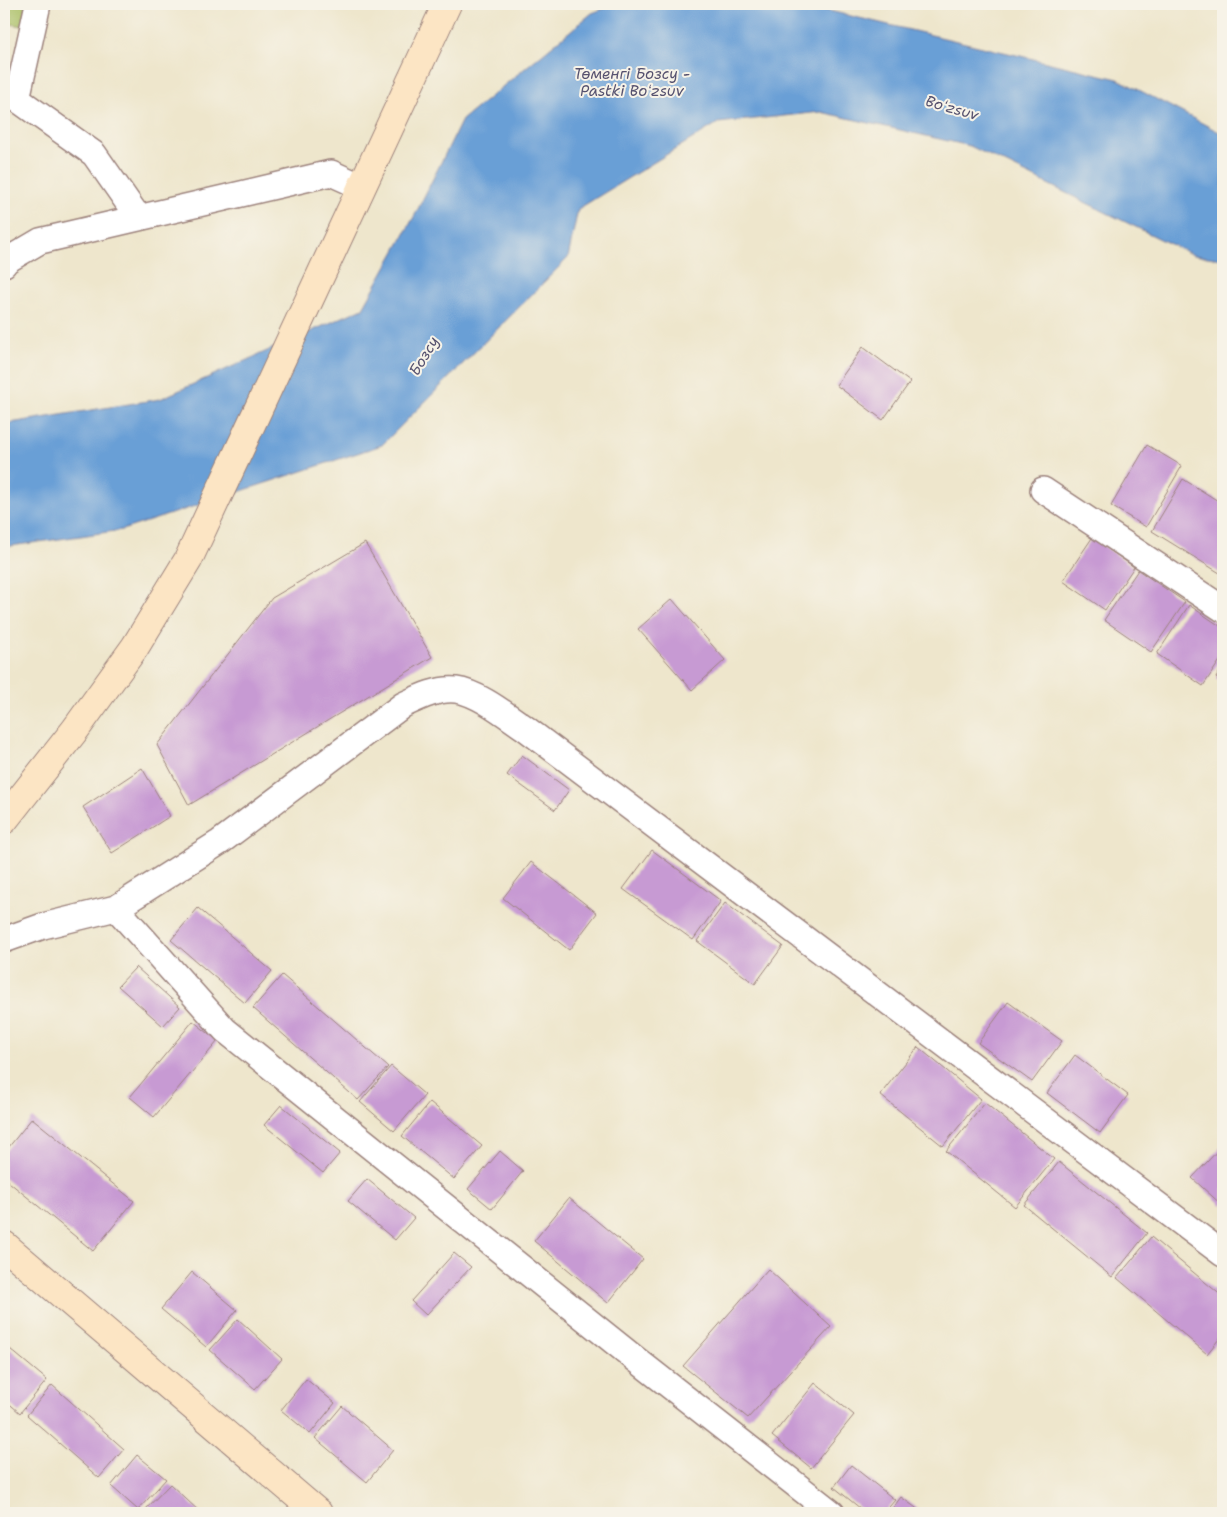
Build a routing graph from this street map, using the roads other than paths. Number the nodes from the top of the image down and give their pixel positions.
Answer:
1 (38, 4) edge
2 (447, 4) edge
3 (362, 187) junction
4 (138, 217) junction
5 (4, 264) edge
6 (1043, 490) dead end
7 (1223, 609) edge
8 (4, 820) edge
9 (116, 908) junction
10 (4, 940) edge
11 (4, 1245) edge
12 (1223, 1254) edge
13 (318, 1513) edge
14 (832, 1513) edge

1 - 4 street
2 - 3 main road
3 - 4 street
3 - 8 main road
4 - 5 street
6 - 7 street
9 - 10 street
9 - 12 street
9 - 14 street
11 - 13 main road

